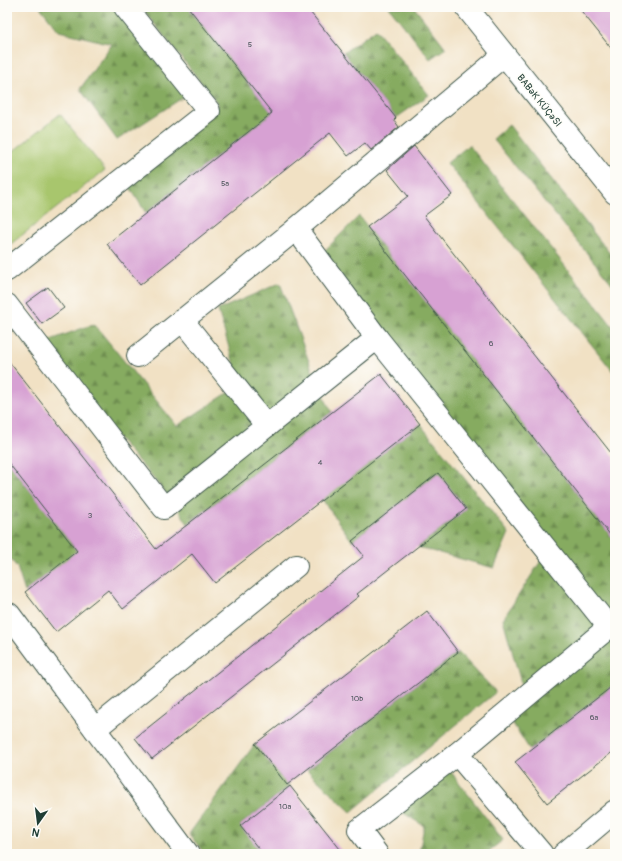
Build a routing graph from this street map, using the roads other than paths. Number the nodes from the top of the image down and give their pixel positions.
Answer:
1 (125, 7) edge
2 (466, 7) edge
3 (504, 55) junction
4 (615, 193) edge
5 (296, 229) junction
6 (7, 270) edge
7 (7, 305) edge
8 (182, 320) junction
9 (377, 338) junction
10 (138, 356) dead end
11 (267, 426) junction
12 (296, 566) dead end
13 (8, 609) edge
14 (95, 729) junction
15 (457, 754) junction
16 (615, 811) edge
17 (188, 854) edge
18 (377, 854) edge
19 (542, 854) edge
20 (564, 854) edge

1 - 6 street
2 - 3 street, BABƏK KÜÇƏSI
3 - 4 street, BABƏK KÜÇƏSI
3 - 5 street
5 - 8 street
5 - 9 street
7 - 11 street
8 - 10 street
8 - 11 street
9 - 11 street
9 - 15 street
12 - 14 street
13 - 14 street
14 - 17 street
15 - 18 street
15 - 19 street
16 - 20 street

